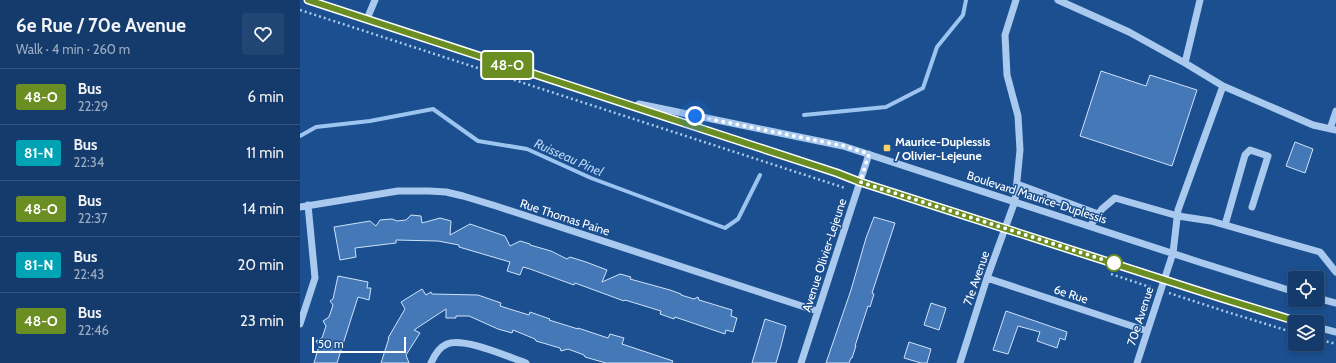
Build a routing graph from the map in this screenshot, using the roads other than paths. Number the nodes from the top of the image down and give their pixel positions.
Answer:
1 (308, 0) edge
2 (375, 0) edge
3 (1016, 0) edge
4 (1058, 0) edge
5 (1200, 0) edge
6 (368, 19) junction
7 (1185, 62) junction
8 (1223, 86) junction
9 (606, 97) junction
10 (1336, 111) edge
11 (1333, 129) edge
12 (869, 154) junction
13 (860, 182) junction
14 (1018, 184) junction
15 (1015, 201) junction
16 (308, 205) junction
17 (300, 207) edge
18 (1252, 207) dead end
19 (1098, 214) junction
20 (1178, 216) junction
21 (1224, 225) junction
22 (1090, 226) junction
23 (1006, 228) junction
24 (1173, 253) junction
25 (1336, 272) edge
26 (988, 278) junction
27 (1164, 279) junction
28 (1288, 290) edge
29 (1324, 300) edge
30 (1336, 303) edge
31 (817, 311) junction
32 (1288, 318) edge
33 (300, 324) edge
34 (1324, 329) edge
35 (1147, 331) junction
36 (1336, 332) edge
37 (431, 363) edge
38 (526, 363) edge
39 (800, 363) edge
40 (960, 363) edge
41 (1136, 363) edge

1 - 6 street, Boulevard Maurice-Duplessis
2 - 6 street
3 - 14 street, 71e Avenue
4 - 7 street
5 - 7 street
6 - 9 street, Boulevard Maurice-Duplessis
7 - 8 street
8 - 11 street
8 - 20 street, 70e Avenue
9 - 12 street, Boulevard Maurice-Duplessis
9 - 13 street, Boulevard Maurice-Duplessis
10 - 11 street
12 - 13 street, Avenue Olivier-Lejeune
12 - 15 street, Boulevard Maurice-Duplessis
13 - 23 street, Boulevard Maurice-Duplessis
13 - 31 street, Avenue Olivier-Lejeune
14 - 15 street, 71e Avenue
14 - 19 street
15 - 22 street, Boulevard Maurice-Duplessis
15 - 23 street, 71e Avenue
16 - 17 street, Rue Thomas Paine
16 - 31 street, Rue Thomas Paine
16 - 33 street
18 - 21 street
19 - 20 street
19 - 22 street
20 - 21 street
20 - 24 street, 70e Avenue
21 - 25 street
22 - 24 street, Boulevard Maurice-Duplessis
23 - 26 street, 71e Avenue
23 - 27 street, Boulevard Maurice-Duplessis
24 - 27 street, 70e Avenue
24 - 28 street, Boulevard Maurice-Duplessis
26 - 35 street, 6e Rue
26 - 40 street, 71e Avenue
27 - 32 street, Boulevard Maurice-Duplessis
27 - 35 street, 70e Avenue
29 - 30 street
31 - 39 street, Avenue Olivier-Lejeune
34 - 36 street
35 - 41 street, 70e Avenue
37 - 38 street

